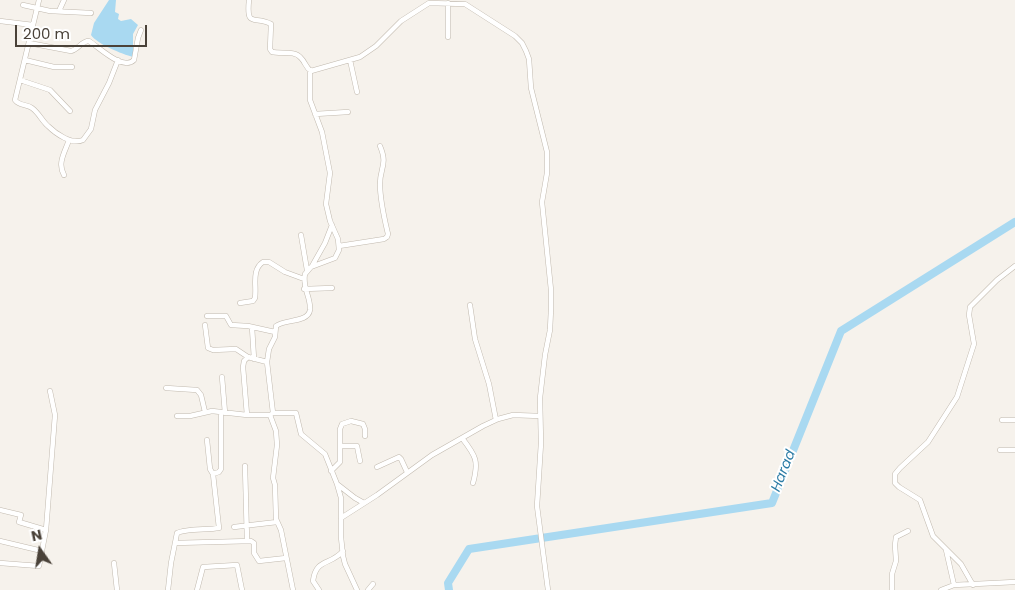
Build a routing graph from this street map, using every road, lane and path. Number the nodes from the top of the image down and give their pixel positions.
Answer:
1 (39, 0) edge
2 (64, 0) edge
3 (248, 0) edge
4 (429, 1) edge
5 (448, 3) junction
6 (23, 5) dead end
7 (37, 9) junction
8 (59, 11) junction
9 (91, 13) dead end
10 (0, 21) edge
11 (34, 25) junction
12 (141, 30) dead end
13 (448, 37) dead end
14 (29, 43) junction
15 (25, 60) junction
16 (118, 60) junction
17 (350, 60) junction
18 (72, 68) dead end
19 (310, 70) junction
20 (20, 80) junction
21 (357, 92) dead end
22 (70, 111) dead end
23 (348, 112) dead end
24 (315, 114) junction
25 (69, 140) junction
26 (380, 146) dead end
27 (64, 175) dead end
28 (332, 225) junction
29 (301, 235) dead end
30 (339, 246) junction
31 (1015, 266) edge
32 (309, 268) junction
33 (304, 279) junction
34 (332, 288) dead end
35 (304, 289) junction
36 (240, 304) dead end
37 (470, 306) dead end
38 (207, 316) dead end
39 (205, 325) dead end
40 (252, 327) junction
41 (275, 332) junction
42 (248, 357) junction
43 (254, 359) junction
44 (267, 362) junction
45 (222, 377) dead end
46 (166, 388) dead end
47 (50, 391) dead end
48 (205, 412) junction
49 (223, 412) junction
50 (272, 414) junction
51 (247, 415) junction
52 (177, 416) dead end
53 (540, 416) junction
54 (496, 420) junction
55 (1002, 420) dead end
56 (1015, 420) edge
57 (365, 436) dead end
58 (462, 438) junction
59 (207, 440) dead end
60 (341, 446) junction
61 (1000, 450) dead end
62 (1015, 450) edge
63 (360, 461) dead end
64 (245, 466) dead end
65 (377, 467) dead end
66 (331, 471) junction
67 (408, 472) junction
68 (213, 474) junction
69 (337, 484) junction
70 (473, 484) dead end
71 (364, 503) junction
72 (0, 510) edge
73 (341, 518) junction
74 (277, 522) junction
75 (247, 526) junction
76 (234, 527) dead end
77 (46, 530) junction
78 (908, 531) dead end
79 (247, 540) junction
80 (0, 541) edge
81 (175, 543) junction
82 (946, 550) junction
83 (42, 551) junction
84 (343, 551) junction
85 (286, 558) junction
86 (0, 563) edge
87 (114, 563) dead end
88 (1015, 582) edge
89 (373, 584) dead end
90 (954, 585) junction
91 (973, 585) junction
92 (117, 590) edge
93 (168, 590) edge
94 (197, 590) edge
95 (242, 590) edge
96 (292, 590) edge
97 (319, 590) edge
98 (357, 590) edge
99 (368, 590) edge
100 (548, 590) edge
101 (892, 590) edge
102 (941, 590) edge

1 - 7 street
2 - 8 street
3 - 19 street
4 - 5 street
4 - 17 street
5 - 13 street
5 - 53 street
6 - 7 street
7 - 8 street
7 - 11 street
8 - 9 street
10 - 11 street
11 - 14 street
12 - 16 street
14 - 15 street
14 - 16 street
15 - 18 street
15 - 20 street
16 - 25 street
17 - 19 street
17 - 21 street
19 - 24 street
20 - 22 street
20 - 25 street
23 - 24 street
24 - 28 street
25 - 27 street
26 - 30 street
28 - 30 street
28 - 32 street
29 - 32 street
30 - 32 street
31 - 82 street
32 - 33 street
33 - 35 street
33 - 36 street
34 - 35 street
35 - 41 street
37 - 54 street
38 - 40 street
39 - 42 street
40 - 41 street
40 - 43 street
41 - 44 street
42 - 43 street
42 - 51 street
43 - 44 street
44 - 50 street
45 - 49 street
46 - 48 street
47 - 77 street
48 - 49 street
48 - 52 street
49 - 51 street
49 - 68 street
50 - 51 street
50 - 66 street
50 - 74 street
53 - 54 street
53 - 100 street
54 - 58 street
55 - 56 street
57 - 60 street
58 - 67 street
58 - 70 street
59 - 68 street
60 - 63 street
60 - 66 street
61 - 62 street
64 - 75 street
65 - 67 street
66 - 69 street
67 - 71 street
68 - 81 street
69 - 71 street
69 - 73 street
71 - 73 street
72 - 77 street
73 - 84 street
74 - 75 street
74 - 85 street
75 - 76 street
75 - 79 street
77 - 83 street
78 - 101 street
79 - 81 street
79 - 85 street
80 - 83 street
81 - 93 street
82 - 90 street
82 - 91 street
83 - 86 street
84 - 97 street
84 - 98 street
85 - 96 street
87 - 92 street
88 - 91 street
89 - 99 street
90 - 91 street
90 - 102 street
94 - 95 street

